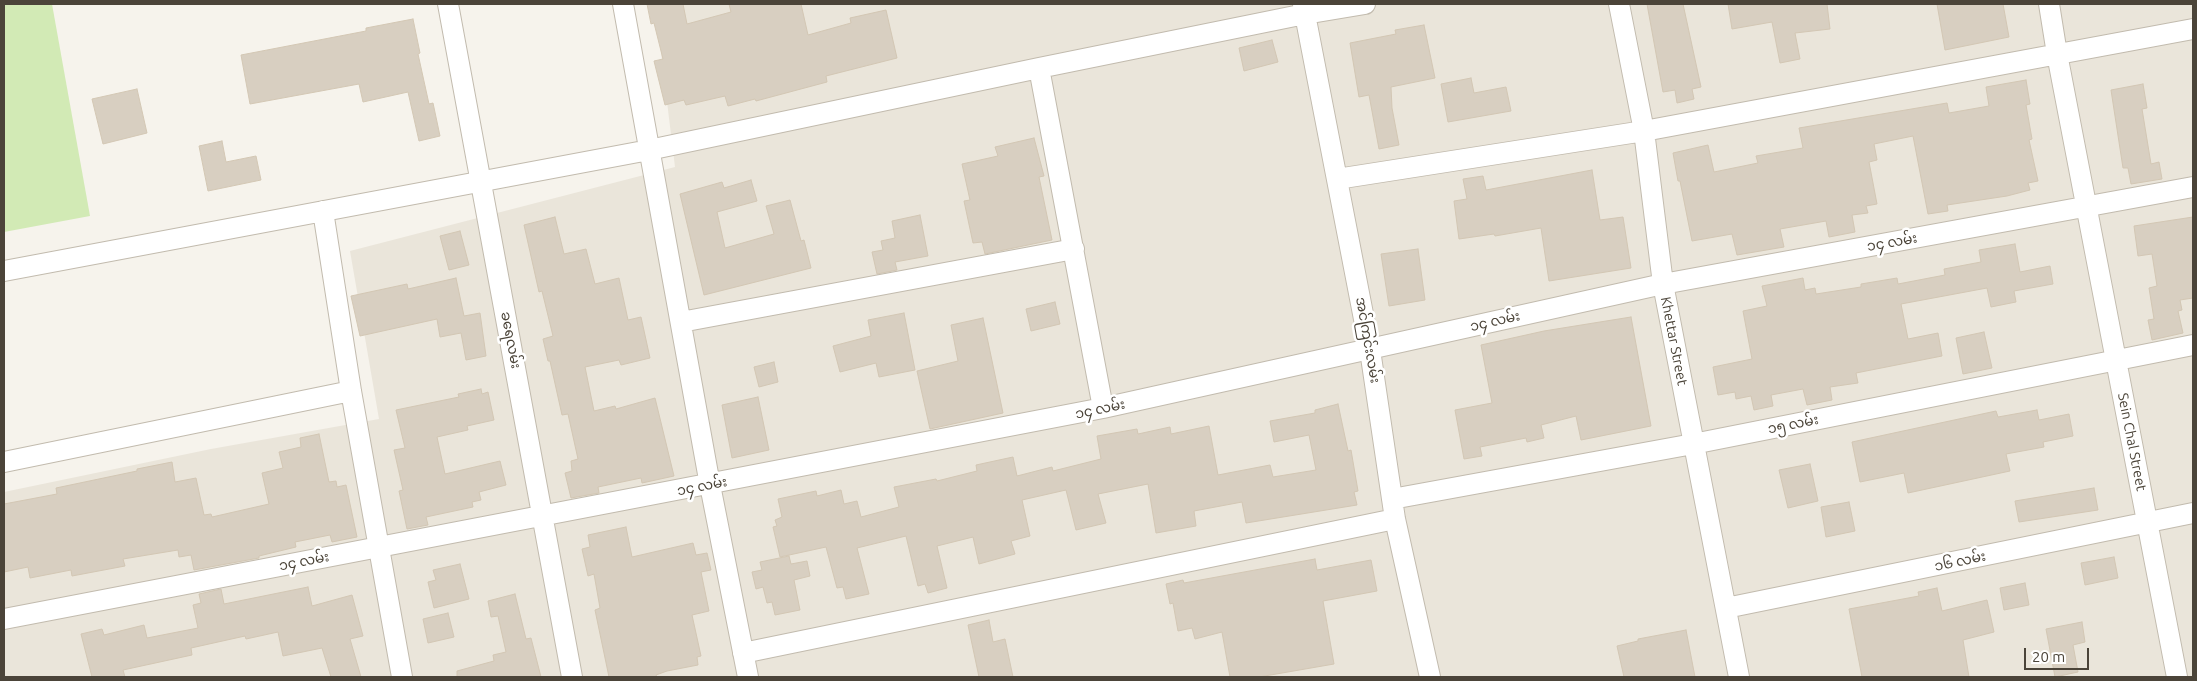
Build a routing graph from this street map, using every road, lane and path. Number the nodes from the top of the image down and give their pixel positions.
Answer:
1 (448, 4) edge
2 (623, 4) edge
3 (1365, 4) edge
4 (1619, 4) edge
5 (2049, 4) edge
6 (1304, 9) edge
7 (2193, 29) edge
8 (2057, 54) junction
9 (1039, 68) junction
10 (1644, 131) junction
11 (649, 150) junction
12 (1337, 179) junction
13 (481, 182) junction
14 (2193, 187) edge
15 (2087, 206) junction
16 (323, 212) junction
17 (1074, 249) junction
18 (4, 271) edge
19 (1663, 284) junction
20 (682, 322) junction
21 (2193, 345) edge
22 (1370, 350) junction
23 (2116, 359) junction
24 (351, 391) junction
25 (1103, 408) junction
26 (1693, 444) junction
27 (4, 462) edge
28 (710, 485) junction
29 (1392, 499) junction
30 (2193, 513) edge
31 (544, 515) junction
32 (1395, 519) junction
33 (2148, 522) junction
34 (380, 547) junction
35 (1726, 608) junction
36 (4, 619) edge
37 (743, 652) junction
38 (402, 677) edge
39 (572, 677) edge
40 (748, 677) edge
41 (1430, 677) edge
42 (1739, 677) edge
43 (2177, 677) edge

1 - 13 street, ခရေလမ်း
2 - 11 street
3 - 6 street
4 - 10 street, Khettar Street
5 - 8 street, Sein Chal Street
6 - 9 street
6 - 12 street, အင်ကြင်းလမ်း
7 - 8 street
8 - 10 street
8 - 15 street, Sein Chal Street
9 - 11 street
9 - 17 street
10 - 12 street
10 - 19 street, Khettar Street
11 - 13 street
11 - 20 street
12 - 22 street, အင်ကြင်းလမ်း
13 - 16 street
13 - 31 street, ခရေလမ်း
14 - 15 street, ၁၄ လမ်း
15 - 19 street, ၁၄ လမ်း
15 - 23 street, Sein Chal Street
16 - 18 street
16 - 24 street
17 - 20 street
17 - 25 street
19 - 22 street, ၁၄ လမ်း
19 - 26 street, Khettar Street
20 - 28 street
21 - 23 street, ၁၅ လမ်း
22 - 25 street, ၁၄ လမ်း
22 - 29 street, အင်ကြင်းလမ်း
23 - 26 street, ၁၅ လမ်း
23 - 33 street, Sein Chal Street
24 - 27 street
24 - 34 street
25 - 28 street, ၁၄ လမ်း
26 - 29 street, ၁၅ လမ်း
26 - 35 street, Khettar Street
28 - 31 street, ၁၄ လမ်း
28 - 37 street
29 - 32 street, အင်ကြင်းလမ်း
30 - 33 street, ၁၆ လမ်း
31 - 34 street, ၁၄ လမ်း
31 - 39 street, ခရေလမ်း
32 - 37 street
32 - 41 street, အင်ကြင်းလမ်း
33 - 35 street, ၁၆ လမ်း
33 - 43 street, Sein Chal Street
34 - 36 street, ၁၄ လမ်း
34 - 38 street
35 - 42 street, Khettar Street
37 - 40 street

